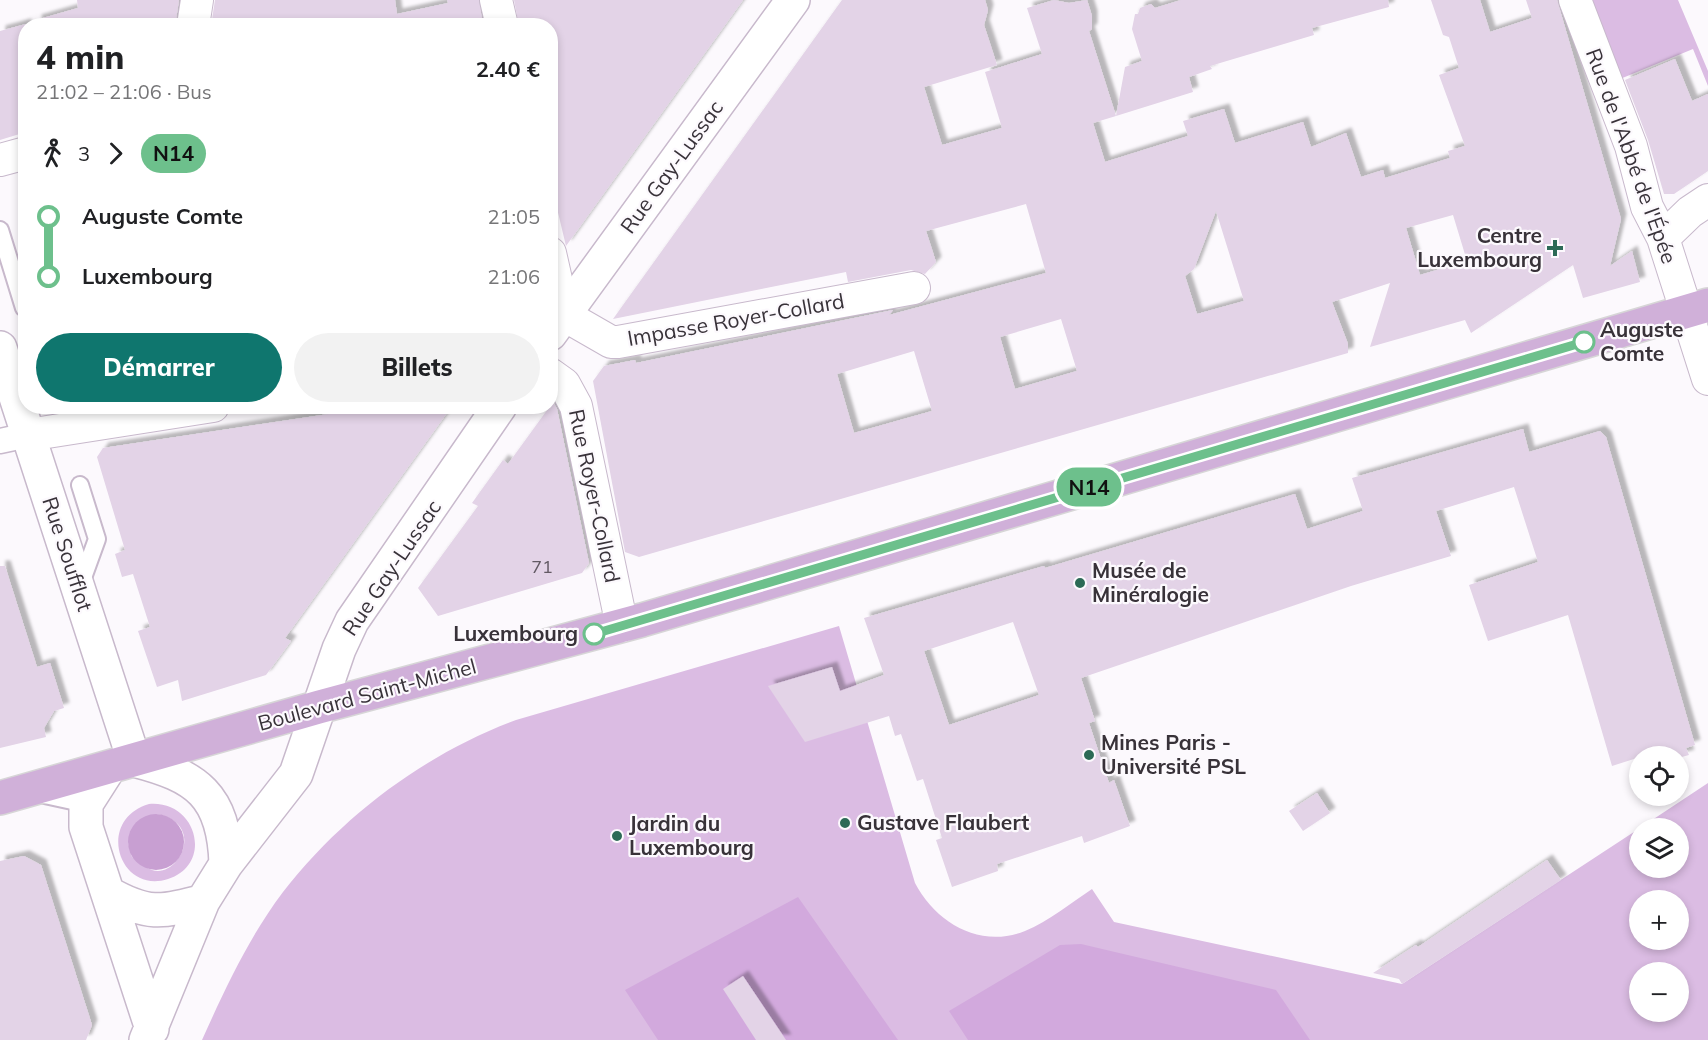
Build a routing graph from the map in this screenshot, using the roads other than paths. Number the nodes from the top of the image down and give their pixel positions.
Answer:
1 (197, 0) edge
2 (496, 0) edge
3 (793, 0) edge
4 (1575, 0) edge
5 (194, 18) edge
6 (500, 18) edge
7 (18, 155) edge
8 (0, 160) edge
9 (1708, 200) edge
10 (0, 230) edge
11 (1663, 238) junction
12 (18, 288) edge
13 (915, 288) dead end
14 (1697, 308) edge
15 (558, 324) edge
16 (558, 325) edge
17 (0, 348) edge
18 (1708, 379) edge
19 (558, 380) edge
20 (163, 414) edge
21 (494, 414) edge
22 (14, 438) edge
23 (80, 485) dead end
24 (79, 590) junction
25 (622, 626) junction
26 (319, 707) junction
27 (122, 764) junction
28 (14, 795) edge
29 (86, 804) junction
30 (226, 864) junction
31 (108, 893) junction
32 (203, 901) junction
33 (149, 1034) edge

1 - 5 street
2 - 6 street
3 - 15 street, Rue Gay-Lussac
4 - 11 street, Rue de l'Abbé de l'Épée
7 - 8 street
9 - 11 street
10 - 12 lane
11 - 14 street, Rue de l'Abbé de l'Épée
13 - 16 street, Impasse Royer-Collard
14 - 18 street, Rue de l'Abbé de l'Épée
14 - 25 main road, Boulevard Saint-Michel
17 - 22 street, Rue Soufflot
19 - 25 street, Rue Royer-Collard
20 - 22 street
21 - 26 street, Rue Gay-Lussac
22 - 24 street, Rue Soufflot
23 - 24 lane
24 - 27 street, Rue Soufflot
25 - 26 main road, Boulevard Saint-Michel
26 - 27 main road, Boulevard Saint-Michel
26 - 30 street, Rue Gay-Lussac
27 - 28 main road, Boulevard Saint-Michel
27 - 29 street
27 - 30 street
28 - 29 lane, Boulevard Saint-Michel
29 - 31 street
30 - 32 street
31 - 32 street
31 - 33 street
32 - 33 street

